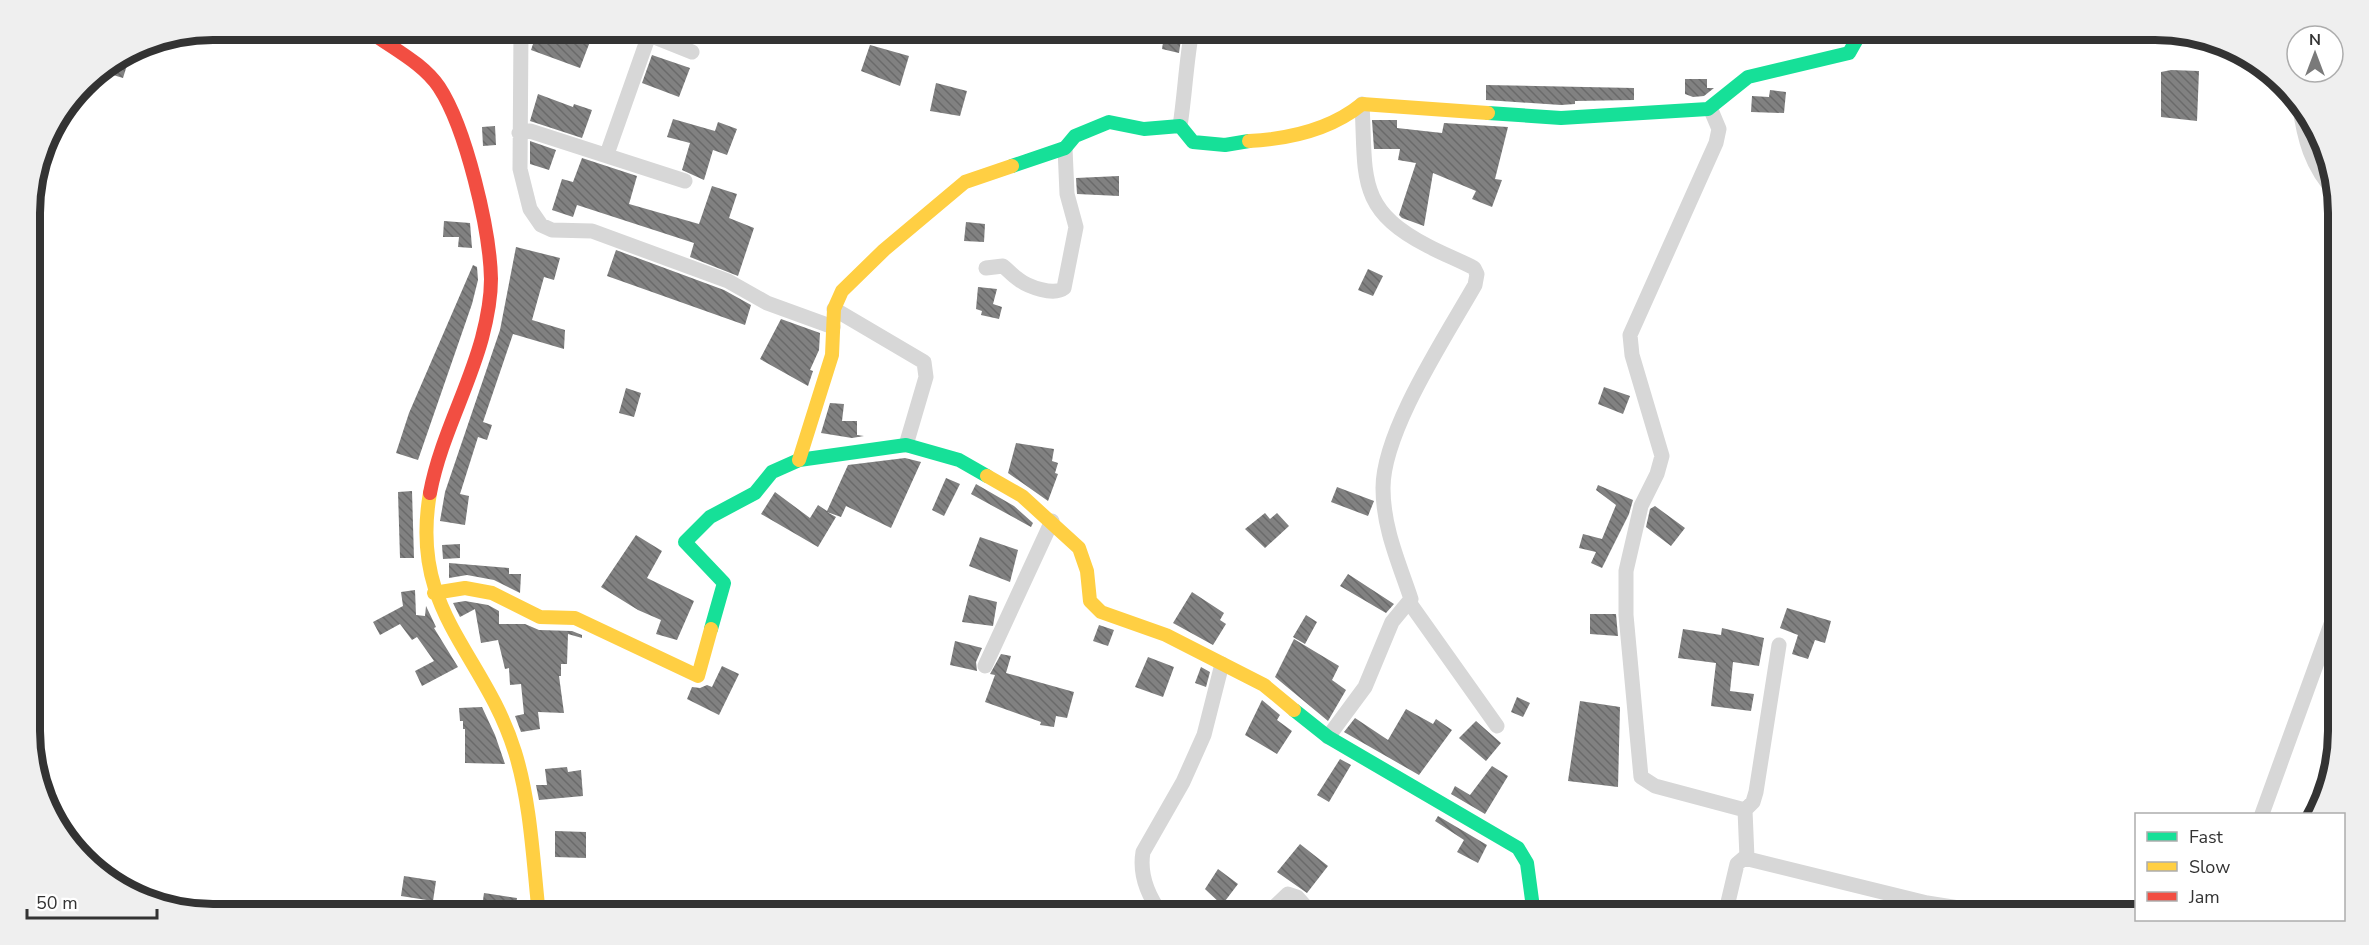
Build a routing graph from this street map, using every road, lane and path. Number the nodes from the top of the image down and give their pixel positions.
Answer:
1 (382, 40) edge
2 (521, 40) edge
3 (641, 40) edge
4 (663, 40) edge
5 (1190, 40) edge
6 (1856, 40) edge
7 (692, 52) dead end
8 (1362, 104) junction
9 (1711, 110) junction
10 (2301, 121) edge
11 (1180, 126) junction
12 (519, 133) junction
13 (1065, 148) junction
14 (607, 154) junction
15 (685, 181) dead end
16 (2325, 181) edge
17 (986, 267) dead end
18 (834, 309) junction
19 (833, 327) junction
20 (906, 445) junction
21 (799, 460) junction
22 (1052, 521) junction
23 (434, 593) junction
24 (1409, 602) junction
25 (2328, 632) edge
26 (1779, 645) dead end
27 (1222, 664) junction
28 (985, 666) dead end
29 (1497, 726) dead end
30 (1328, 737) junction
31 (1745, 810) junction
32 (2262, 813) edge
33 (1747, 858) junction
34 (538, 904) edge
35 (1156, 904) edge
36 (1278, 904) edge
37 (1303, 904) edge
38 (1533, 904) edge
39 (1728, 904) edge
40 (1933, 904) edge

1 - 23 street
2 - 12 street
3 - 14 street
4 - 7 street
5 - 11 street
6 - 9 street
8 - 9 street
8 - 11 street
8 - 24 street
9 - 31 street
10 - 16 street
11 - 13 street
12 - 14 street
12 - 19 street
13 - 17 street
13 - 18 street
14 - 15 street
18 - 19 street
18 - 20 street
19 - 21 street
20 - 21 street
20 - 22 street
21 - 23 street
22 - 27 street
22 - 28 street
23 - 34 street
24 - 29 street
24 - 30 street
25 - 32 street
26 - 31 street
27 - 30 street
27 - 35 street
30 - 38 street
31 - 33 street
33 - 39 street
33 - 40 street
36 - 37 street

